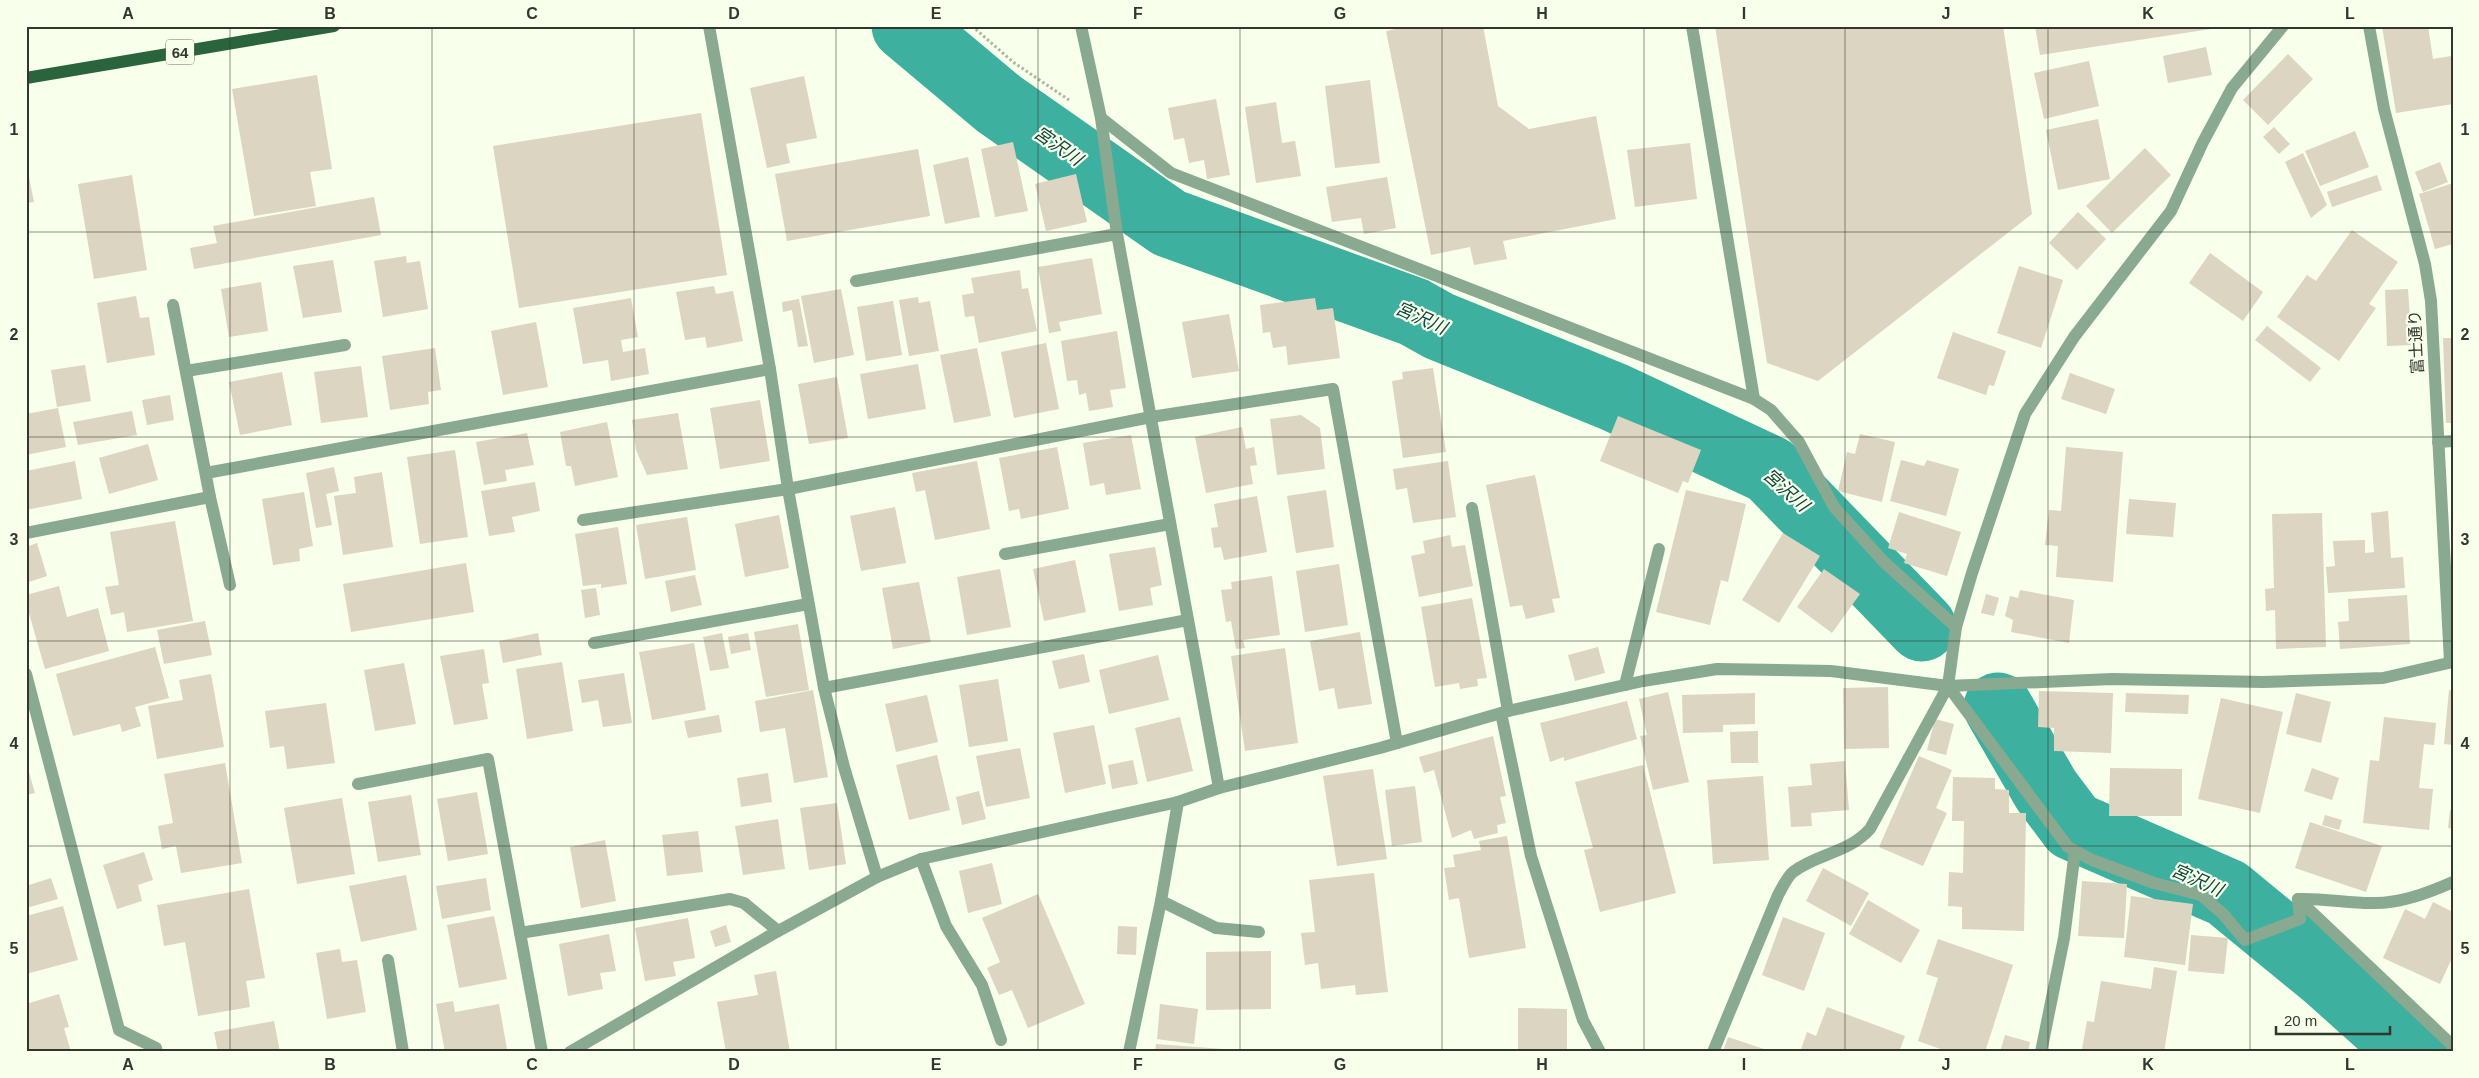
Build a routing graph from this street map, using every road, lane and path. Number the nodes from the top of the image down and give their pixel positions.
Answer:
1 (334, 26) edge
2 (709, 26) edge
3 (972, 26) edge
4 (1081, 26) edge
5 (1692, 26) edge
6 (2283, 26) edge
7 (2369, 26) edge
8 (26, 78) edge
9 (1101, 118) junction
10 (1117, 234) junction
11 (856, 281) dead end
12 (173, 305) dead end
13 (344, 346) dead end
14 (770, 369) junction
15 (186, 371) junction
16 (1754, 399) junction
17 (1151, 417) junction
18 (2453, 441) edge
19 (2438, 442) junction
20 (206, 473) junction
21 (788, 489) junction
22 (210, 497) junction
23 (1472, 508) dead end
24 (583, 520) dead end
25 (1170, 524) junction
26 (26, 533) edge
27 (1659, 549) dead end
28 (1005, 554) dead end
29 (230, 585) dead end
30 (808, 604) junction
31 (1188, 620) junction
32 (1956, 627) junction
33 (594, 644) dead end
34 (2451, 662) edge
35 (26, 674) edge
36 (1625, 685) junction
37 (1948, 686) junction
38 (824, 688) junction
39 (1504, 712) junction
40 (1397, 743) junction
41 (358, 784) dead end
42 (1220, 788) junction
43 (1178, 802) junction
44 (2075, 851) junction
45 (920, 859) junction
46 (877, 877) junction
47 (2453, 882) edge
48 (2298, 899) junction
49 (1161, 901) junction
50 (778, 932) junction
51 (1259, 932) dead end
52 (520, 934) junction
53 (388, 960) dead end
54 (1002, 1040) dead end
55 (2453, 1046) edge
56 (157, 1052) edge
57 (403, 1052) edge
58 (542, 1052) edge
59 (570, 1052) edge
60 (1129, 1052) edge
61 (1600, 1052) edge
62 (1713, 1052) edge
63 (2040, 1052) edge

1 - 8 main road, 64
2 - 14 street
3 - 9 path
4 - 9 street
5 - 16 street
6 - 32 street
7 - 19 street, 富士通り
9 - 10 street
9 - 16 street
10 - 11 street
10 - 17 street
12 - 15 street
13 - 15 street
14 - 20 street
14 - 21 street
15 - 20 street
16 - 32 street
17 - 21 street
17 - 25 street
17 - 40 street
18 - 19 street
19 - 34 street, 富士通り
20 - 22 street
21 - 24 street
21 - 30 street
22 - 26 street
22 - 29 street
23 - 39 street
25 - 28 street
25 - 31 street
27 - 36 street
30 - 33 street
30 - 38 street
31 - 38 street
31 - 42 street
32 - 37 street
34 - 37 street
35 - 56 street
36 - 37 street
36 - 39 street
37 - 44 street
37 - 62 street
38 - 46 street
39 - 40 street
39 - 61 street
40 - 42 street
41 - 52 street
42 - 43 street
43 - 45 street
43 - 49 street
44 - 48 street
44 - 63 street
45 - 46 street
45 - 54 street
46 - 50 street
47 - 48 street
48 - 55 street
49 - 51 street
49 - 60 street
50 - 52 street
50 - 59 street
52 - 58 street
53 - 57 street

